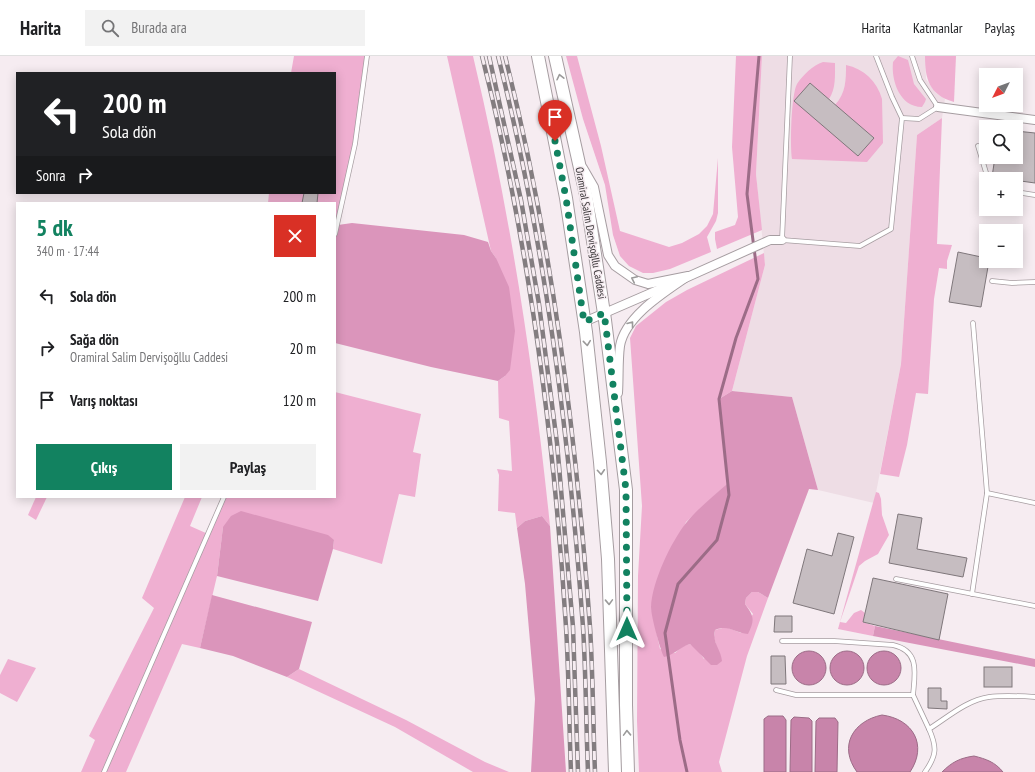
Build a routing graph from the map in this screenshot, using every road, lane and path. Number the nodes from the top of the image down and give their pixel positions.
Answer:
1 (367, 56) edge
2 (538, 56) edge
3 (555, 56) edge
4 (790, 56) edge
5 (876, 56) edge
6 (912, 56) edge
7 (938, 106) junction
8 (902, 118) junction
9 (1035, 120) edge
10 (978, 146) dead end
11 (578, 159) junction
12 (986, 172) edge
13 (1023, 193) edge
14 (1035, 195) edge
15 (336, 230) edge
16 (782, 240) junction
17 (688, 276) junction
18 (992, 281) dead end
19 (1035, 282) edge
20 (604, 313) junction
21 (584, 322) junction
22 (973, 323) dead end
23 (618, 415) junction
24 (987, 493) junction
25 (224, 498) edge
26 (1035, 503) edge
27 (896, 579) dead end
28 (972, 594) junction
29 (1035, 606) edge
30 (782, 641) dead end
31 (776, 690) dead end
32 (914, 695) junction
33 (1035, 697) edge
34 (930, 729) junction
35 (104, 772) edge
36 (615, 772) edge
37 (628, 772) edge
38 (925, 772) edge

1 - 15 lane
2 - 21 main road, Oramiral Salim Dervişoğllu Caddesi
11 -> 3 main road, Oramiral Salim Dervişoğllu Caddesi
4 - 16 lane
5 - 8 lane
6 - 7 lane
7 - 8 lane
7 - 9 street
8 - 16 lane
10 - 12 lane
17 -> 11 street
11 - 20 main road, Oramiral Salim Dervişoğllu Caddesi
13 - 14 lane
16 - 17 street
17 - 20 street
23 -> 17 street
18 - 19 lane
20 - 21 street
20 - 23 main road, Oramiral Salim Dervişoğllu Caddesi
21 -> 36 main road, Oramiral Salim Dervişoğllu Caddesi
22 - 24 lane
37 -> 23 main road, Oramiral Salim Dervişoğllu Caddesi
24 - 26 lane
24 - 28 lane
25 - 35 lane
27 - 28 lane
28 - 29 lane
30 - 32 lane
31 - 32 lane
32 - 34 lane
33 - 34 lane
34 - 38 lane

